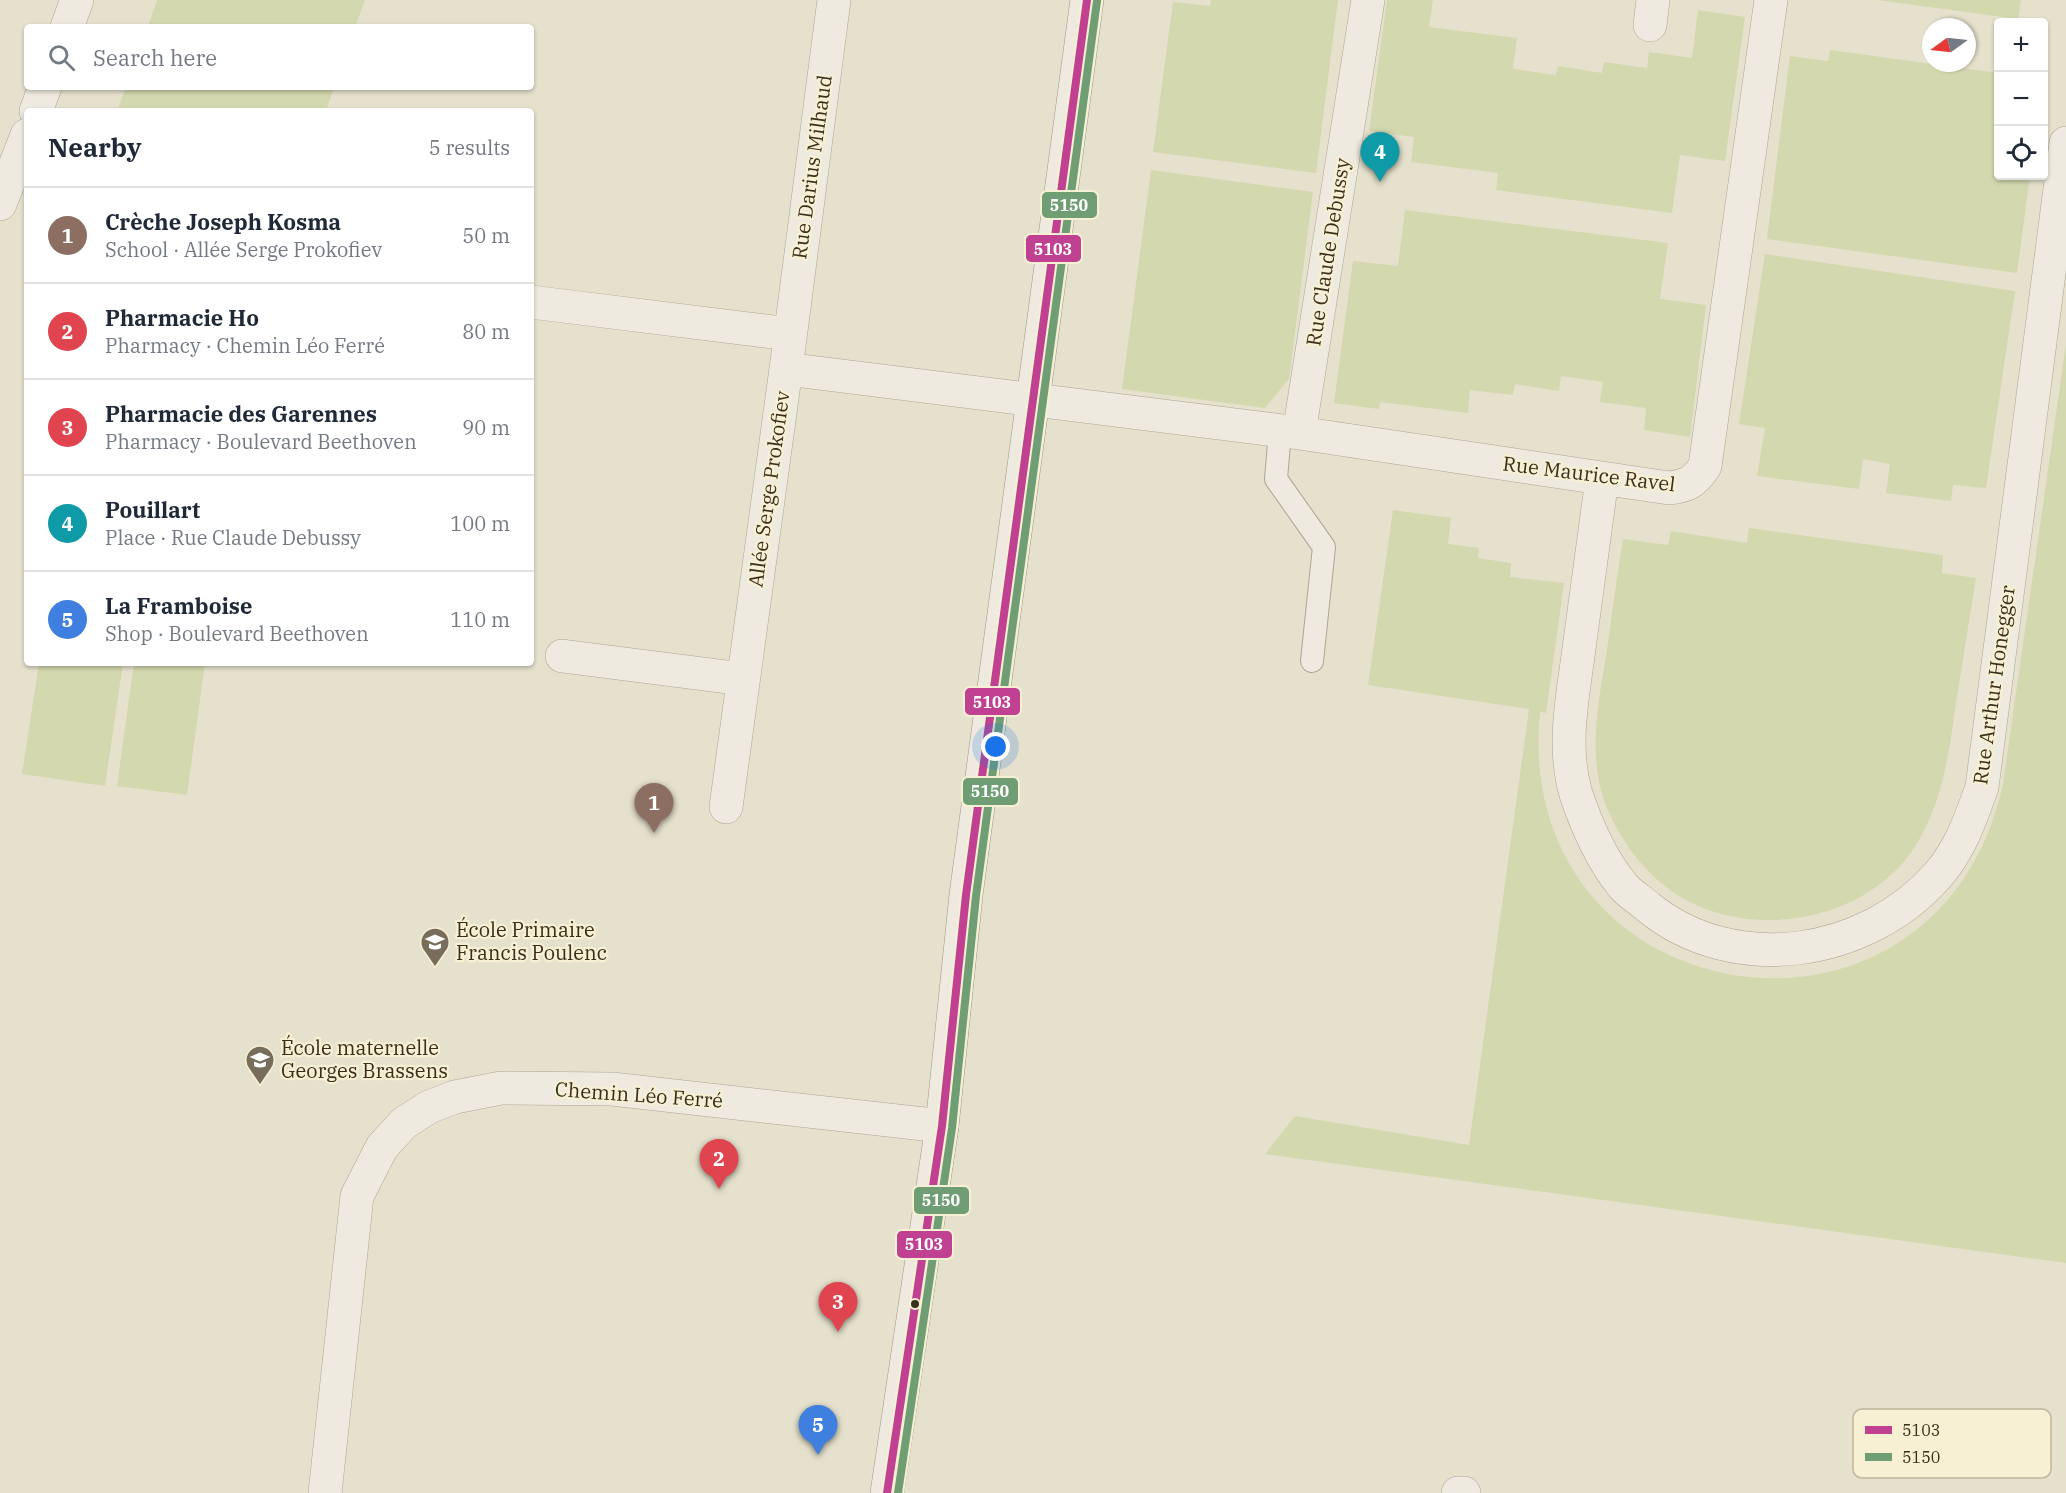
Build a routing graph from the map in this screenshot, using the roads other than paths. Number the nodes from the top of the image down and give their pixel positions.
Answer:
1 (77, 0) edge
2 (834, 0) edge
3 (1087, 0) edge
4 (1368, 0) edge
5 (1771, 0) edge
6 (68, 24) edge
7 (44, 90) edge
8 (37, 108) edge
9 (24, 141) edge
10 (2066, 143) edge
11 (4, 183) edge
12 (534, 302) edge
13 (790, 334) junction
14 (786, 369) junction
15 (1034, 401) junction
16 (1290, 432) junction
17 (1602, 479) junction
18 (562, 656) dead end
19 (1312, 661) dead end
20 (743, 679) junction
21 (726, 807) dead end
22 (942, 1126) junction
23 (325, 1493) edge
24 (887, 1493) edge
25 (1458, 1493) edge
26 (1464, 1493) edge

1 - 6 street
2 - 13 street, Rue Darius Milhaud
3 - 15 street
4 - 16 street, Rue Claude Debussy
5 - 17 street, Rue Maurice Ravel
7 - 8 street
9 - 11 street
10 - 17 street, Rue Arthur Honegger
12 - 13 street
13 - 14 street, Rue Darius Milhaud
14 - 15 street, Allée Serge Prokofiev
14 - 20 street, Allée Serge Prokofiev
15 - 16 street, Rue Maurice Ravel
15 - 22 street
16 - 17 street, Rue Maurice Ravel
16 - 19 lane
18 - 20 street
20 - 21 street, Allée Serge Prokofiev
22 - 23 street, Chemin Léo Ferré
22 - 24 street
25 - 26 street

